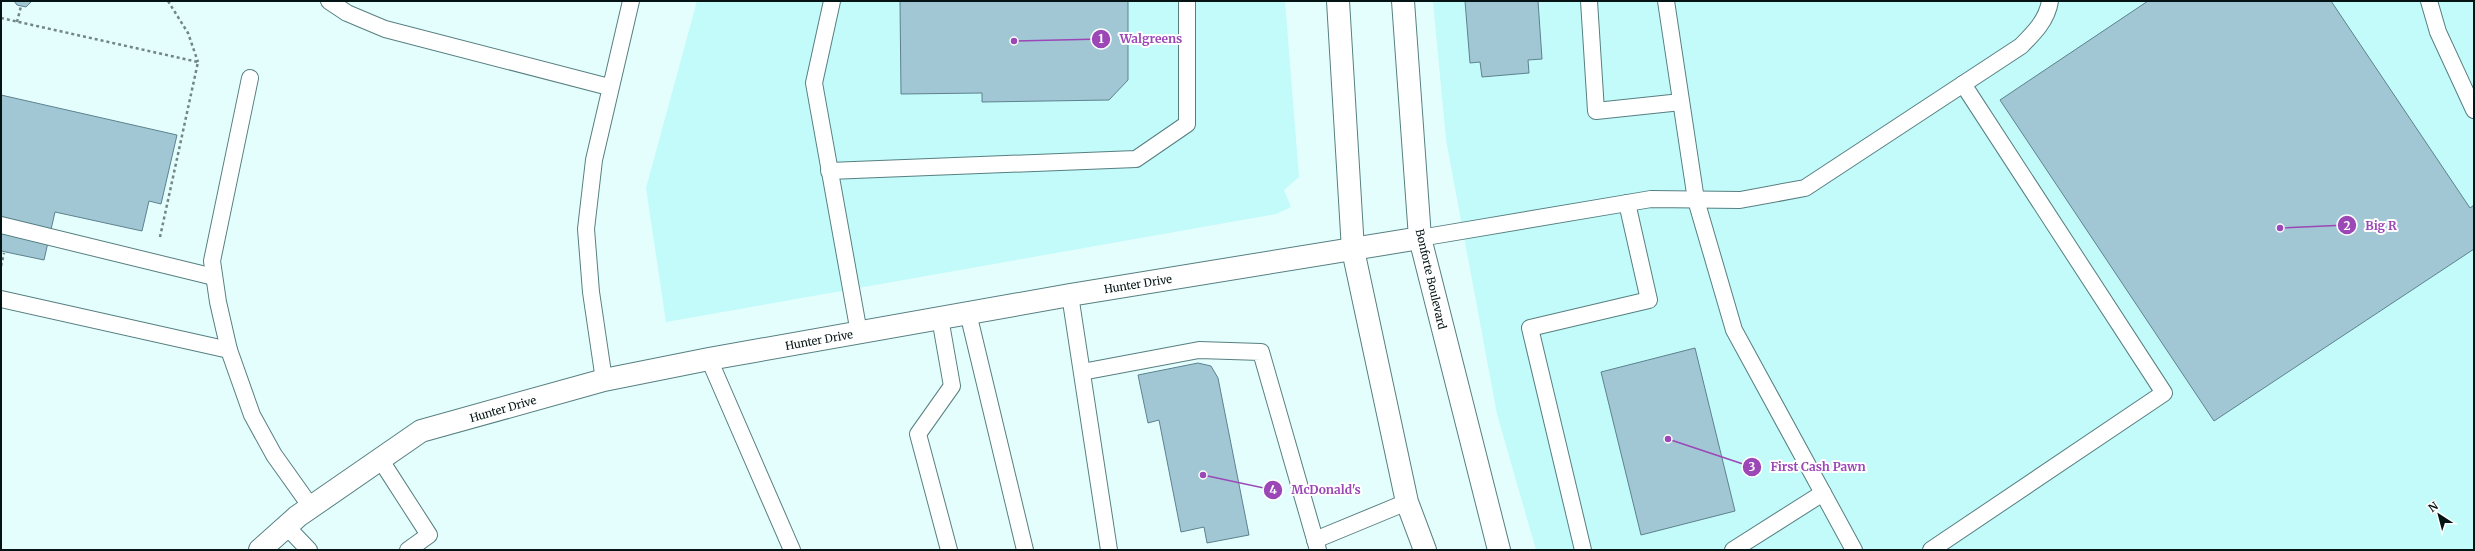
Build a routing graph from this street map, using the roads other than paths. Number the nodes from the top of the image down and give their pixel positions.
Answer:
1 (329, 1) edge
2 (631, 1) edge
3 (832, 1) edge
4 (1187, 1) edge
5 (1338, 1) edge
6 (1403, 1) edge
7 (1589, 1) edge
8 (1666, 1) edge
9 (2050, 1) edge
10 (2429, 1) edge
11 (250, 78) dead end
12 (1963, 84) junction
13 (609, 87) junction
14 (1681, 102) junction
15 (2474, 110) edge
16 (829, 171) junction
17 (1696, 200) junction
18 (1627, 203) junction
19 (1, 225) edge
20 (1420, 238) junction
21 (1353, 250) junction
22 (214, 277) junction
23 (1070, 295) junction
24 (1, 299) edge
25 (968, 313) junction
26 (940, 318) junction
27 (859, 333) junction
28 (229, 350) junction
29 (709, 359) junction
30 (1082, 372) junction
31 (604, 380) junction
32 (380, 459) junction
33 (1823, 493) junction
34 (1407, 502) junction
35 (311, 507) junction
36 (286, 526) junction
37 (1316, 545) edge
38 (260, 550) edge
39 (309, 550) edge
40 (408, 550) edge
41 (792, 550) edge
42 (949, 550) edge
43 (1025, 550) edge
44 (1109, 550) edge
45 (1425, 550) edge
46 (1499, 550) edge
47 (1583, 550) edge
48 (1733, 550) edge
49 (1854, 550) edge
50 (1931, 550) edge

1 - 13 lane
2 - 13 lane
3 - 16 lane
4 - 16 lane
5 - 21 street
6 - 20 street, Bonforte Boulevard
7 - 14 lane
8 - 14 lane
9 - 12 lane
10 - 15 lane
11 - 22 lane
12 - 17 lane
12 - 50 lane
13 - 31 lane
14 - 17 lane
16 - 27 lane
17 - 18 lane
17 - 33 lane
18 - 20 lane
18 - 47 lane
19 - 22 lane
20 - 21 street, Hunter Drive
20 - 46 street, Bonforte Boulevard
21 - 23 street, Hunter Drive
21 - 34 street
22 - 28 lane
23 - 25 street, Hunter Drive
23 - 30 lane
24 - 28 lane
25 - 26 street, Hunter Drive
25 - 43 lane
26 - 27 street, Hunter Drive
26 - 42 lane
27 - 29 street, Hunter Drive
28 - 35 lane
29 - 31 street, Hunter Drive
29 - 41 lane
30 - 37 lane
30 - 44 lane
31 - 32 street, Hunter Drive
32 - 35 street, Hunter Drive
32 - 40 lane
33 - 48 lane
33 - 49 lane
34 - 37 lane
34 - 45 street
35 - 36 street, Hunter Drive
36 - 38 street, Hunter Drive
36 - 39 lane

